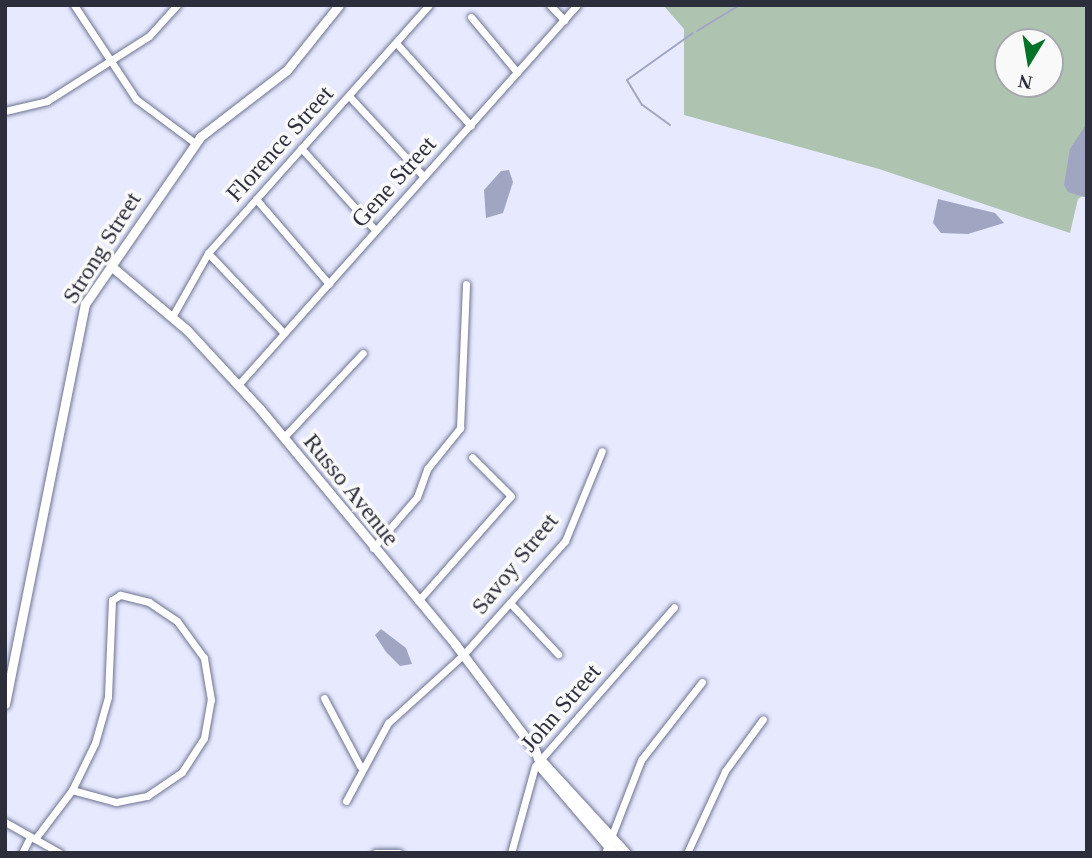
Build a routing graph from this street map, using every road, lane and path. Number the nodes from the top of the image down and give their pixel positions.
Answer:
1 (74, 5) edge
2 (177, 5) edge
3 (339, 5) edge
4 (429, 5) edge
5 (550, 5) edge
6 (577, 5) edge
7 (471, 17) dead end
8 (564, 20) junction
9 (397, 44) junction
10 (110, 61) junction
11 (517, 72) junction
12 (349, 96) junction
13 (5, 111) edge
14 (471, 126) junction
15 (195, 143) junction
16 (301, 148) junction
17 (424, 177) junction
18 (256, 200) junction
19 (375, 230) junction
20 (208, 253) junction
21 (111, 265) junction
22 (329, 284) junction
23 (466, 284) dead end
24 (172, 317) junction
25 (284, 333) junction
26 (363, 353) dead end
27 (238, 385) junction
28 (284, 437) junction
29 (602, 451) dead end
30 (472, 457) dead end
31 (373, 548) junction
32 (418, 601) junction
33 (511, 604) junction
34 (674, 607) dead end
35 (558, 654) dead end
36 (463, 655) junction
37 (702, 682) dead end
38 (324, 698) dead end
39 (5, 704) edge
40 (763, 719) dead end
41 (540, 759) junction
42 (360, 766) junction
43 (72, 790) junction
44 (346, 801) dead end
45 (5, 822) edge
46 (32, 838) junction
47 (610, 847) edge
48 (22, 853) edge
49 (60, 853) edge
50 (375, 853) edge
51 (399, 853) edge
52 (511, 853) edge
53 (626, 853) edge
54 (687, 853) edge

1 - 10 street
2 - 10 street
3 - 15 street, Strong Street
4 - 9 street, Florence Street
5 - 8 street
6 - 8 street, Gene Street
7 - 11 street
8 - 11 street, Gene Street
9 - 12 street, Florence Street
9 - 14 street
10 - 13 street
10 - 15 street
11 - 14 street, Gene Street
12 - 16 street, Florence Street
12 - 17 street
14 - 17 street, Gene Street
15 - 21 street, Strong Street
16 - 18 street, Florence Street
16 - 19 street
17 - 19 street, Gene Street
18 - 20 street, Florence Street
18 - 22 street
19 - 22 street, Gene Street
20 - 24 street, Florence Street
20 - 25 street
21 - 24 street, Russo Avenue
21 - 39 street, Strong Street
22 - 25 street, Gene Street
23 - 31 street
24 - 27 street, Russo Avenue
25 - 27 street, Gene Street
26 - 28 street
27 - 28 street, Russo Avenue
28 - 31 street, Russo Avenue
29 - 33 street, Savoy Street
30 - 32 street
31 - 32 street, Russo Avenue
32 - 36 street, Russo Avenue
33 - 35 street
33 - 36 street, Savoy Street
34 - 41 street, John Street
36 - 41 street, Russo Avenue
36 - 42 street, Savoy Street
37 - 47 street
38 - 42 street
40 - 54 street
41 - 47 street, Russo Avenue
41 - 52 street, John Street
42 - 44 street, Savoy Street
43 - 43 street
43 - 46 street
45 - 46 street
46 - 48 street
46 - 49 street
47 - 53 street, Russo Avenue
50 - 51 street

